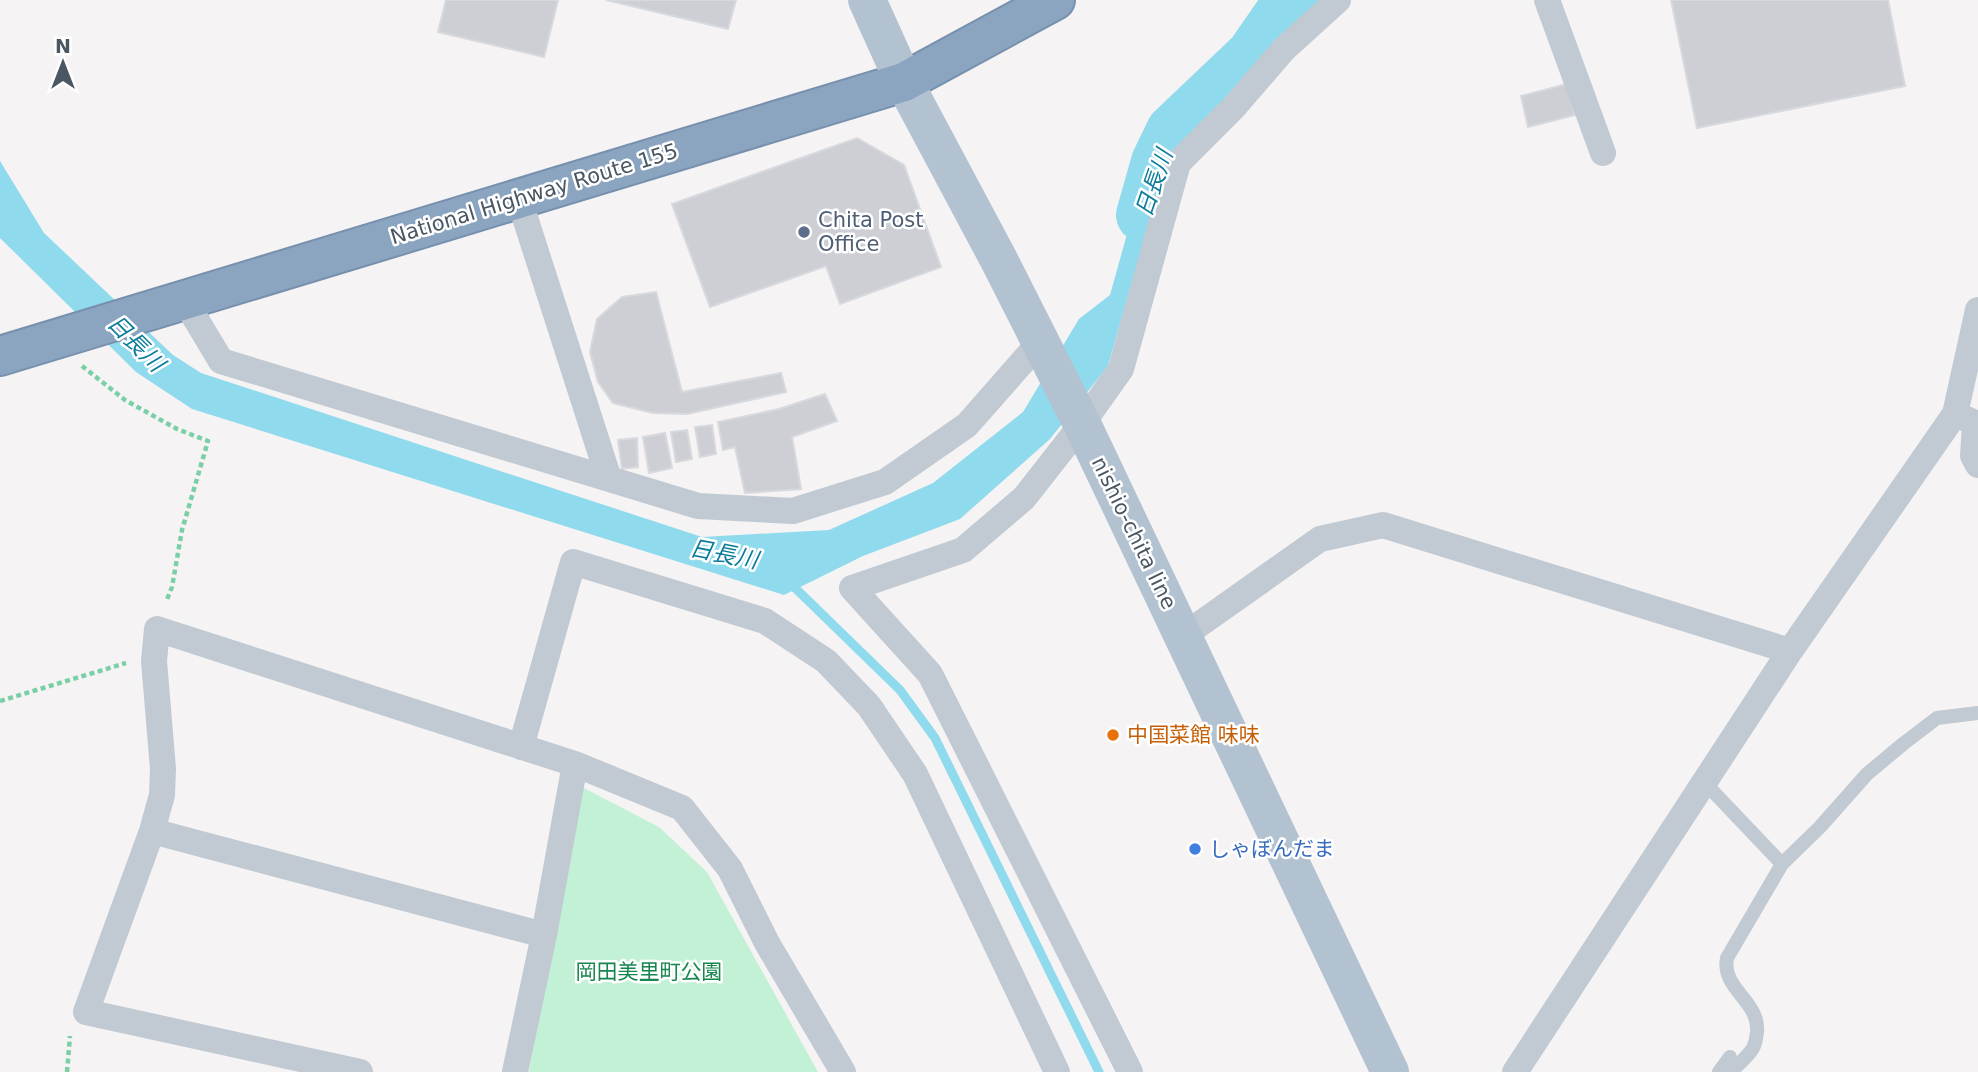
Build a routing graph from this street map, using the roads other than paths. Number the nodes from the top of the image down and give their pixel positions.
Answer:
1 (867, 0) edge
2 (1055, 0) edge
3 (1338, 0) edge
4 (1547, 0) edge
5 (904, 82) junction
6 (1603, 153) dead end
7 (519, 199) junction
8 (185, 301) junction
9 (1978, 310) edge
10 (1041, 343) junction
11 (0, 356) edge
12 (1955, 414) junction
13 (1081, 423) junction
14 (1978, 465) edge
15 (609, 479) junction
16 (1183, 636) junction
17 (1790, 651) junction
18 (1978, 713) edge
19 (521, 747) junction
20 (575, 764) junction
21 (1705, 783) junction
22 (152, 831) junction
23 (1782, 864) junction
24 (544, 935) junction
25 (1730, 1065) edge
26 (360, 1072) edge
27 (515, 1072) edge
28 (843, 1072) edge
29 (1057, 1072) edge
30 (1130, 1072) edge
31 (1390, 1072) edge
32 (1515, 1072) edge
33 (1719, 1072) edge

1 - 5 main road, nishio-chita line
2 - 5 highway, National Highway Route 155
3 - 13 street
4 - 6 street
5 - 7 highway, National Highway Route 155
5 - 10 main road, nishio-chita line
7 - 8 highway, National Highway Route 155
7 - 15 street
8 - 11 highway, National Highway Route 155
8 - 15 street
9 - 12 street
10 - 13 main road, nishio-chita line
10 - 15 street
12 - 14 street
12 - 17 street
13 - 16 main road, nishio-chita line
13 - 30 street
16 - 17 street
16 - 31 main road, nishio-chita line
17 - 21 street
18 - 23 lane
19 - 20 street
19 - 22 street
19 - 29 street
20 - 24 street
20 - 28 street
21 - 23 lane
21 - 32 street
22 - 24 street
22 - 26 street
23 - 25 lane
24 - 27 street
25 - 33 lane

